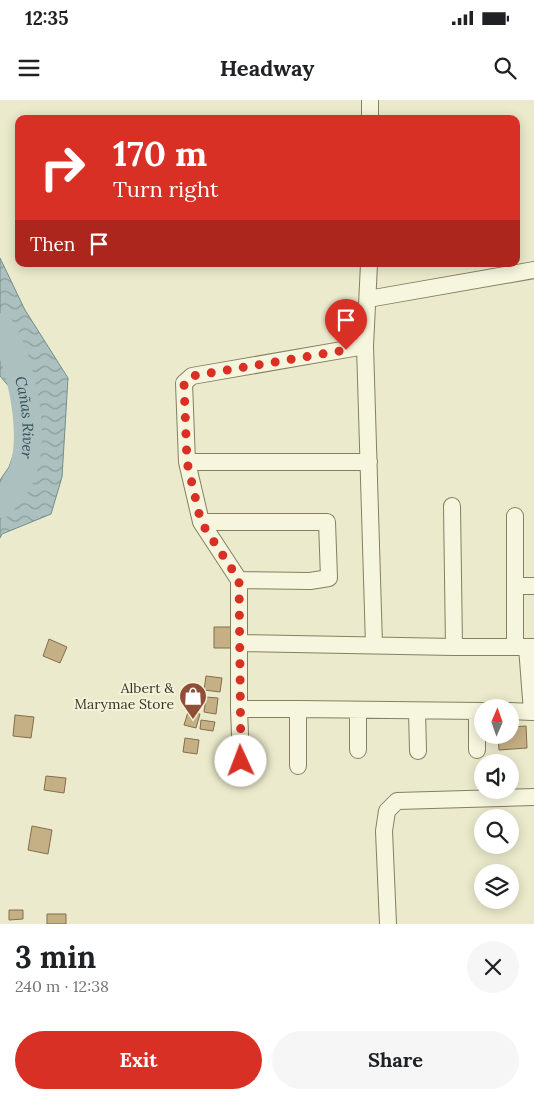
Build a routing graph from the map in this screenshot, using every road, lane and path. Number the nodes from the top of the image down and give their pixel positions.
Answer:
1 (370, 100) edge
2 (370, 115) edge
3 (369, 267) edge
4 (534, 270) edge
5 (368, 300) junction
6 (365, 346) junction
7 (187, 462) junction
8 (369, 462) junction
9 (452, 506) dead end
10 (515, 516) dead end
11 (201, 522) junction
12 (239, 580) junction
13 (515, 586) junction
14 (534, 586) edge
15 (239, 643) junction
16 (374, 645) junction
17 (454, 647) junction
18 (526, 647) edge
19 (240, 709) junction
20 (298, 709) junction
21 (358, 710) junction
22 (417, 710) junction
23 (474, 711) edge
24 (519, 711) edge
25 (477, 744) edge
26 (358, 750) dead end
27 (477, 750) dead end
28 (418, 751) dead end
29 (241, 761) dead end
30 (298, 766) dead end
31 (534, 797) edge
32 (388, 924) edge

1 - 2 street
3 - 5 street
4 - 5 street
5 - 6 street
6 - 7 street
6 - 8 street
7 - 8 street
7 - 11 street
8 - 16 street
9 - 17 street
10 - 13 street
11 - 12 street
11 - 12 street
12 - 15 street
13 - 14 street
13 - 18 street
15 - 16 street
15 - 19 street
16 - 17 street
17 - 18 street
18 - 24 street
19 - 20 street
19 - 29 street
20 - 21 street
20 - 30 street
21 - 22 street
21 - 26 street
22 - 23 street
22 - 28 street
25 - 27 street
31 - 32 street

